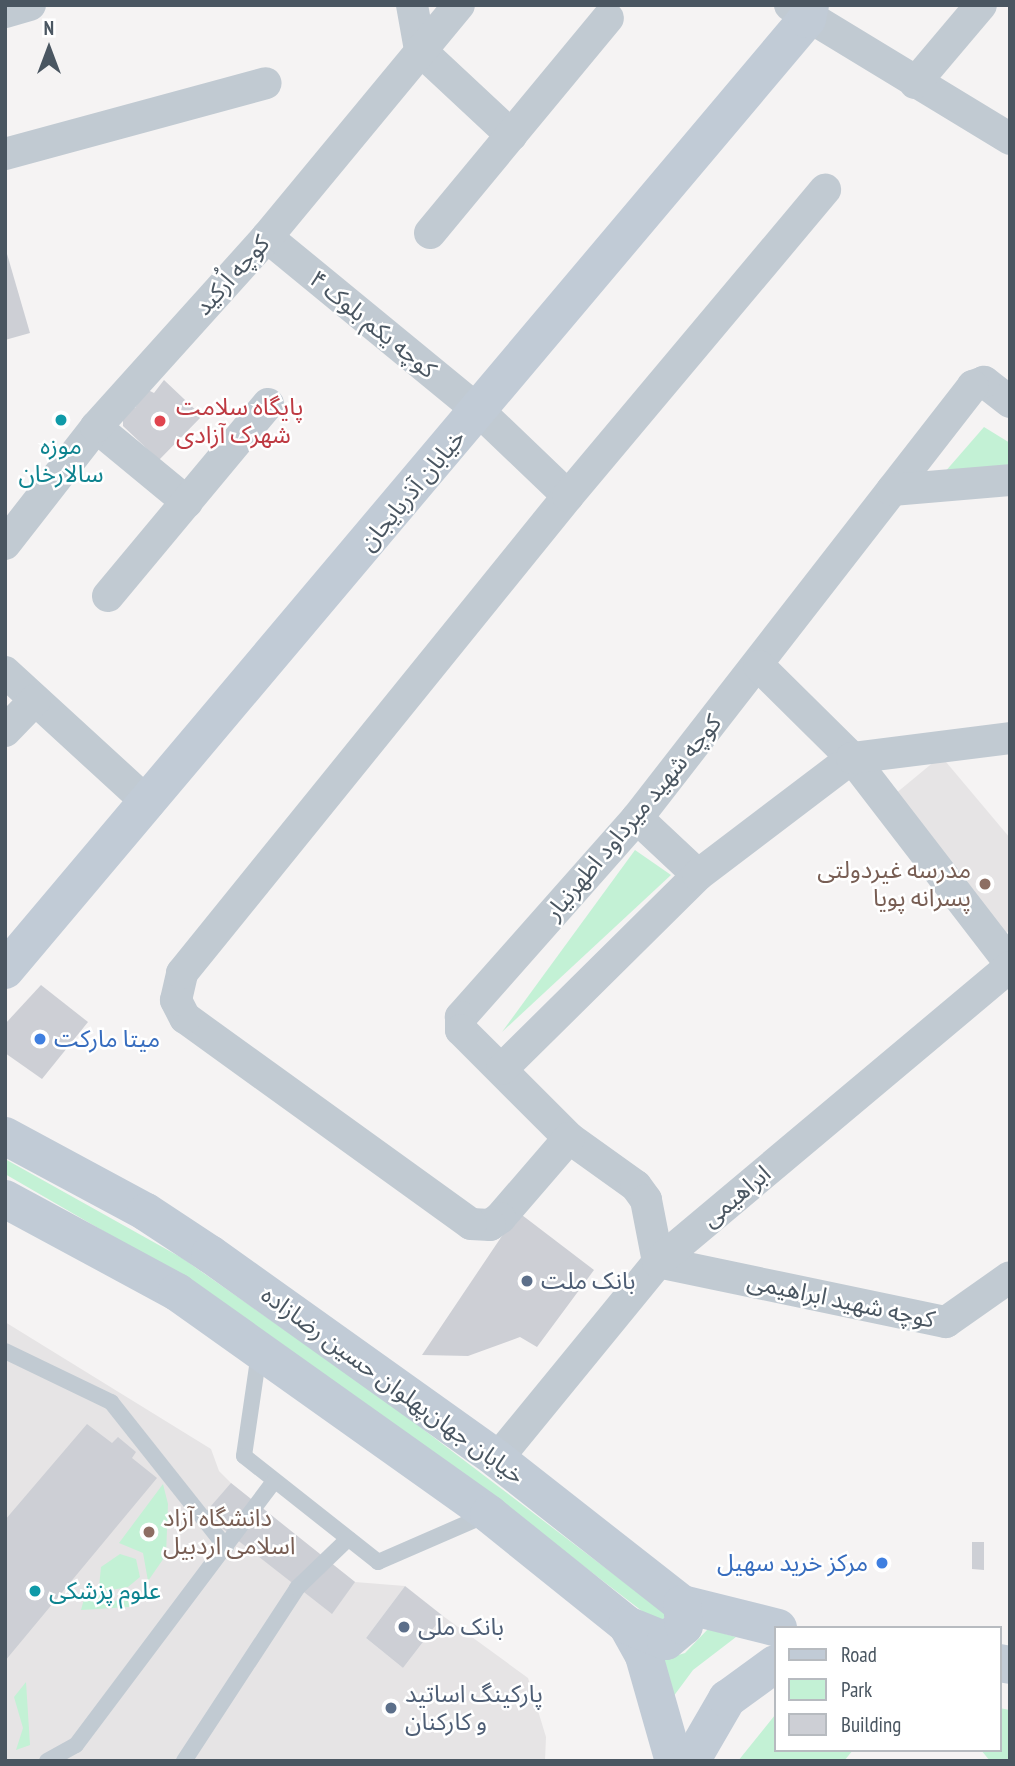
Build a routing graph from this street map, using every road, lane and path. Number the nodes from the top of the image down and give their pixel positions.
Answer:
1 (30, 5) edge
2 (412, 5) edge
3 (458, 5) edge
4 (981, 5) edge
5 (802, 10) edge
6 (5, 12) edge
7 (608, 18) dead end
8 (420, 50) junction
9 (266, 83) dead end
10 (915, 83) junction
11 (511, 135) junction
12 (1010, 139) edge
13 (5, 154) edge
14 (825, 190) dead end
15 (430, 233) dead end
16 (267, 237) junction
17 (1010, 402) edge
18 (268, 404) dead end
19 (479, 411) junction
20 (96, 427) junction
21 (1010, 480) edge
22 (892, 490) junction
23 (568, 496) junction
24 (187, 502) junction
25 (5, 544) edge
26 (108, 596) dead end
27 (759, 666) junction
28 (5, 672) edge
29 (36, 699) junction
30 (5, 731) edge
31 (1010, 738) edge
32 (852, 758) junction
33 (149, 804) junction
34 (637, 818) junction
35 (698, 875) junction
36 (1010, 965) edge
37 (5, 970) edge
38 (502, 1069) junction
39 (5, 1136) edge
40 (569, 1138) junction
41 (5, 1199) edge
42 (659, 1262) junction
43 (1010, 1277) edge
44 (5, 1351) edge
45 (259, 1353) junction
46 (496, 1459) junction
47 (274, 1481) junction
48 (489, 1514) junction
49 (348, 1539) junction
50 (226, 1546) junction
51 (682, 1604) junction
52 (627, 1625) junction
53 (774, 1627) edge
54 (774, 1665) edge
55 (47, 1761) edge
56 (184, 1761) edge
57 (674, 1761) edge
58 (691, 1761) edge

1 - 6 street
2 - 8 street
3 - 8 street, کوچه اُرکید
4 - 10 street
5 - 10 street
5 - 19 main road, خیابان آذربایجان
7 - 11 street
8 - 11 street
8 - 16 street, کوچه اُرکید
9 - 13 street
10 - 12 street
11 - 15 street
14 - 23 street
16 - 19 street, کوچه یکم بلوک ۴
16 - 20 street, کوچه اُرکید
17 - 22 street, کوچه شهید میرداود اطهرنیار
18 - 24 street
19 - 23 street, کوچه یکم بلوک ۴
19 - 33 main road, خیابان آذربایجان
20 - 24 street
20 - 25 street, کوچه اُرکید
21 - 22 street
22 - 27 street, کوچه شهید میرداود اطهرنیار
23 - 40 street
24 - 26 street
27 - 32 street
27 - 34 street, کوچه شهید میرداود اطهرنیار
28 - 29 street
29 - 30 street
29 - 33 street
31 - 32 street
32 - 35 street
32 - 36 street
33 - 37 main road, خیابان آذربایجان
34 - 35 street
34 - 38 street, کوچه شهید میرداود اطهرنیار
35 - 38 street
36 - 42 street, ابراهیمی
38 - 40 street, کوچه شهید میرداود اطهرنیار
39 - 46 main road, خیابان جهان‌پهلوان حسین رضا‌زاده
40 - 42 street, کوچه شهید میرداود اطهرنیار
41 - 45 main road, خیابان جهان‌پهلوان حسین رضا‌زاده
42 - 43 street, کوچه شهید ابراهیمی
42 - 46 street, ابراهیمی
44 - 50 lane
45 - 47 lane
45 - 48 main road, خیابان جهان‌پهلوان حسین رضا‌زاده
46 - 51 main road, خیابان جهان‌پهلوان حسین رضا‌زاده
47 - 49 lane
47 - 50 lane
48 - 49 lane
48 - 52 main road, خیابان جهان‌پهلوان حسین رضا‌زاده
49 - 56 lane
50 - 55 lane
51 - 52 main road
51 - 53 main road, خیابان جهان‌پهلوان حسین رضا‌زاده
52 - 57 main road, خیابان جهان‌پهلوان حسین رضا‌زاده
54 - 58 main road

